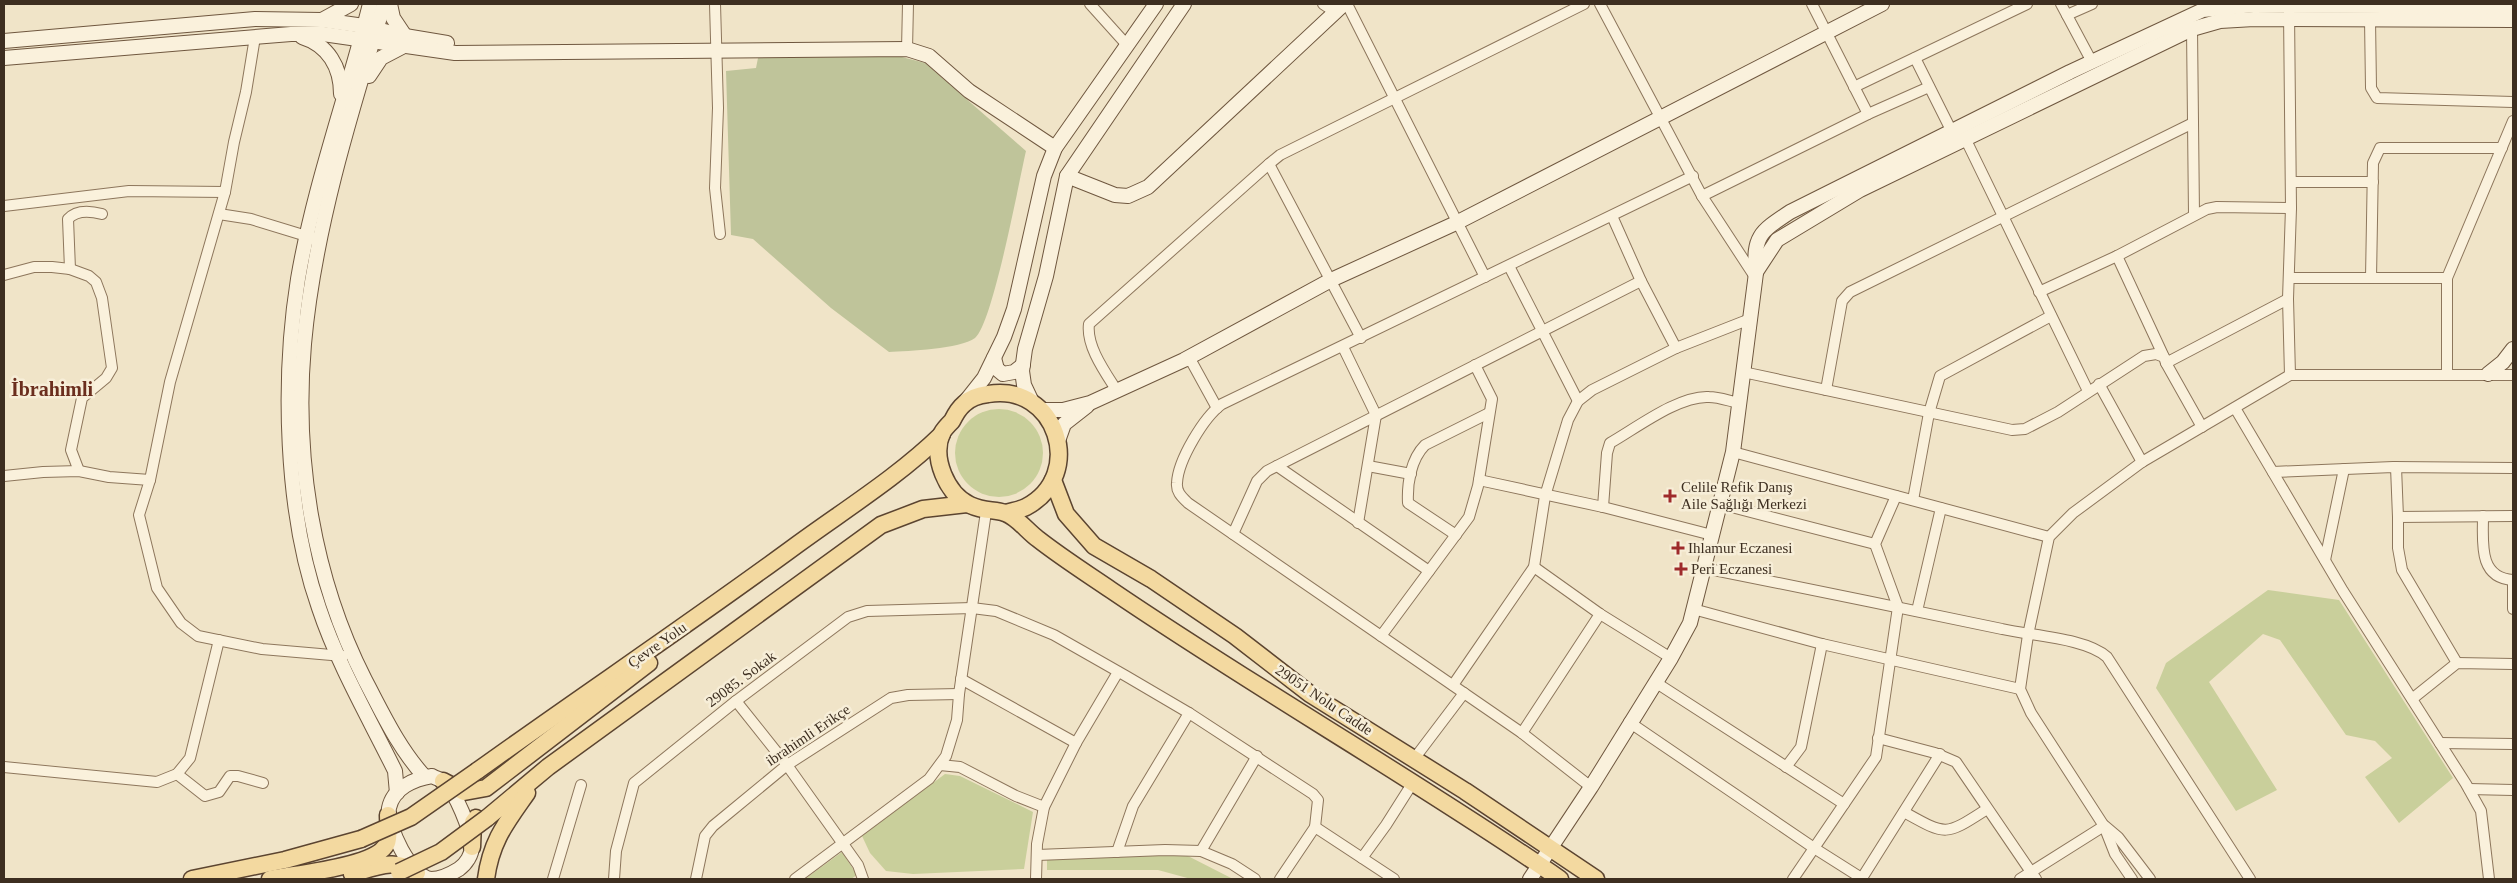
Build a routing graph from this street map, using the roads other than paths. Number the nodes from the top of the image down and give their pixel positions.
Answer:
1 (351, 4) edge
2 (370, 4) edge
3 (384, 4) edge
4 (390, 4) edge
5 (715, 4) edge
6 (908, 4) edge
7 (1090, 4) edge
8 (1156, 4) edge
9 (1184, 4) edge
10 (1323, 4) edge
11 (1584, 4) edge
12 (1600, 4) edge
13 (1812, 4) edge
14 (1882, 4) edge
15 (2028, 4) edge
16 (2061, 4) edge
17 (2092, 4) edge
18 (1342, 6) edge
19 (2470, 6) edge
20 (2513, 7) edge
21 (2289, 9) edge
22 (2373, 10) edge
23 (2068, 16) junction
24 (322, 20) junction
25 (2513, 20) edge
26 (370, 27) junction
27 (2192, 29) junction
28 (1826, 33) junction
29 (291, 34) junction
30 (255, 36) junction
31 (4, 41) edge
32 (367, 41) junction
33 (404, 41) junction
34 (1126, 44) junction
35 (907, 48) junction
36 (716, 49) junction
37 (4, 58) edge
38 (1915, 58) junction
39 (2092, 62) junction
40 (1930, 87) junction
41 (1854, 88) junction
42 (1395, 99) junction
43 (2513, 102) edge
44 (340, 110) junction
45 (1868, 114) junction
46 (1662, 118) junction
47 (2513, 121) edge
48 (2193, 123) junction
49 (1951, 130) junction
50 (348, 133) junction
51 (1965, 138) junction
52 (2507, 145) edge
53 (1055, 148) junction
54 (1269, 164) junction
55 (1067, 176) junction
56 (1693, 176) junction
57 (2291, 182) junction
58 (2373, 182) junction
59 (225, 192) junction
60 (1702, 196) junction
61 (4, 206) edge
62 (2291, 208) junction
63 (102, 214) dead end
64 (220, 214) junction
65 (2194, 215) junction
66 (1612, 216) junction
67 (2003, 218) junction
68 (1456, 223) junction
69 (720, 234) dead end
70 (314, 238) junction
71 (2117, 256) junction
72 (1509, 266) junction
73 (70, 269) junction
74 (4, 275) edge
75 (1756, 275) junction
76 (1486, 277) junction
77 (2289, 278) junction
78 (2371, 278) junction
79 (2447, 278) junction
80 (1331, 280) junction
81 (1641, 281) junction
82 (2040, 292) junction
83 (2288, 299) junction
84 (2051, 316) junction
85 (1750, 319) junction
86 (1541, 332) junction
87 (1361, 338) junction
88 (1343, 347) junction
89 (1676, 348) junction
90 (2513, 349) edge
91 (1189, 357) junction
92 (994, 358) junction
93 (2165, 360) junction
94 (1023, 365) junction
95 (1475, 365) junction
96 (1743, 372) junction
97 (2447, 374) junction
98 (2488, 374) junction
99 (2513, 374) edge
100 (2290, 375) junction
101 (2099, 384) junction
102 (1826, 390) junction
103 (1117, 391) junction
104 (2088, 391) junction
105 (1578, 401) junction
106 (1090, 403) junction
107 (1740, 403) junction
108 (964, 404) junction
109 (1037, 406) junction
110 (1217, 408) junction
111 (2235, 408) junction
112 (1489, 413) junction
113 (1929, 413) junction
114 (1376, 415) junction
115 (2202, 427) junction
116 (942, 434) junction
117 (1058, 441) junction
118 (1733, 452) junction
119 (2142, 462) junction
120 (1277, 466) junction
121 (1368, 466) junction
122 (2396, 467) junction
123 (2513, 468) edge
124 (2344, 469) junction
125 (79, 472) junction
126 (2273, 472) junction
127 (1411, 474) junction
128 (4, 476) edge
129 (150, 480) junction
130 (1053, 480) junction
131 (1479, 480) junction
132 (1545, 496) junction
133 (1896, 496) junction
134 (1913, 500) junction
135 (967, 504) junction
136 (1720, 504) junction
137 (1603, 507) junction
138 (1941, 508) junction
139 (986, 512) junction
140 (1006, 513) junction
141 (2483, 516) junction
142 (2513, 516) edge
143 (2398, 517) junction
144 (1358, 523) junction
145 (1233, 534) junction
146 (1456, 535) junction
147 (1712, 535) junction
148 (2049, 537) junction
149 (798, 544) junction
150 (1875, 544) junction
151 (2325, 560) junction
152 (1534, 567) junction
153 (1704, 568) junction
154 (1429, 571) junction
155 (2513, 580) edge
156 (768, 605) junction
157 (972, 608) junction
158 (1693, 608) junction
159 (1898, 608) junction
160 (2513, 609) edge
161 (1917, 611) junction
162 (1600, 614) junction
163 (2028, 635) junction
164 (1381, 636) junction
165 (220, 640) junction
166 (1822, 644) junction
167 (345, 656) junction
168 (1671, 658) junction
169 (1890, 658) junction
170 (2458, 663) junction
171 (2513, 664) edge
172 (1118, 672) junction
173 (961, 679) junction
174 (1656, 682) junction
175 (1453, 685) junction
176 (2020, 689) junction
177 (1464, 693) junction
178 (959, 694) junction
179 (2412, 699) junction
180 (736, 701) junction
181 (1189, 713) junction
182 (1629, 722) junction
183 (1522, 733) junction
184 (1878, 738) junction
185 (2440, 743) junction
186 (1076, 744) junction
187 (2513, 744) edge
188 (1940, 754) junction
189 (1257, 756) junction
190 (1414, 759) junction
191 (787, 765) junction
192 (940, 765) junction
193 (4, 767) edge
194 (1786, 767) junction
195 (177, 774) junction
196 (540, 774) junction
197 (424, 777) junction
198 (443, 781) junction
199 (264, 783) dead end
200 (1412, 784) junction
201 (581, 785) dead end
202 (1591, 787) junction
203 (2469, 789) junction
204 (2513, 790) edge
205 (397, 793) junction
206 (1844, 804) junction
207 (1044, 807) junction
208 (1987, 809) junction
209 (1904, 812) junction
210 (388, 815) junction
211 (2104, 826) junction
212 (1315, 828) junction
213 (842, 844) junction
214 (1550, 848) junction
215 (1814, 848) junction
216 (471, 852) junction
217 (1117, 852) junction
218 (1201, 852) junction
219 (1037, 855) junction
220 (1362, 858) junction
221 (1540, 866) junction
222 (2033, 875) edge
223 (426, 877) edge
224 (192, 879) edge
225 (270, 879) edge
226 (331, 879) edge
227 (373, 879) edge
228 (464, 879) edge
229 (486, 879) edge
230 (553, 879) edge
231 (614, 879) edge
232 (696, 879) edge
233 (794, 879) edge
234 (863, 879) edge
235 (1036, 879) edge
236 (1255, 879) edge
237 (1280, 879) edge
238 (1394, 879) edge
239 (1530, 879) edge
240 (1560, 879) edge
241 (1596, 879) edge
242 (1793, 879) edge
243 (1863, 879) edge
244 (2020, 879) edge
245 (2132, 879) edge
246 (2150, 879) edge
247 (2250, 879) edge
248 (2490, 879) edge

1 - 24 street
2 - 26 street
3 - 26 street
4 - 33 street
5 - 36 street
6 - 35 street
7 - 34 street
8 - 34 street
9 - 55 street
10 - 18 street
11 - 42 street
12 - 46 street
13 - 28 street
14 - 28 street
15 - 38 street
16 - 23 street
17 - 23 street
18 - 42 street
18 - 55 street
19 - 20 street
19 - 22 street
21 - 22 street
21 - 27 street
21 - 39 street
21 - 57 street
22 - 25 street
22 - 43 street
23 - 39 street
24 - 26 street
24 - 31 street
26 - 32 street
26 - 33 street
27 - 48 street
27 - 51 street
28 - 41 street
28 - 46 street
29 - 30 street
29 - 32 street
29 - 44 street
30 - 37 street
30 - 59 street
32 - 33 street
32 - 44 street
32 - 50 street
33 - 36 street
33 - 50 street
34 - 53 street
35 - 36 street
35 - 53 street
36 - 69 street
38 - 40 street
38 - 41 street
39 - 49 street
40 - 45 street
40 - 49 street
41 - 45 street
42 - 54 street
42 - 68 street
44 - 70 street
45 - 60 street
46 - 56 street
46 - 68 street
47 - 52 street
48 - 65 street
48 - 67 street
49 - 75 street
50 - 70 street
51 - 67 street
51 - 75 street
52 - 58 street
52 - 79 street
53 - 92 street
54 - 80 street
54 - 103 street
55 - 94 street
56 - 60 street
56 - 66 street
57 - 58 street
57 - 62 street
58 - 78 street
59 - 61 street
59 - 64 street
60 - 75 street
62 - 65 street
62 - 77 street
63 - 73 street
64 - 70 street
64 - 129 street
65 - 71 street
66 - 72 street
66 - 81 street
67 - 82 street
67 - 102 street
68 - 76 street
68 - 80 street
70 - 167 street
71 - 82 street
71 - 93 street
72 - 76 street
72 - 86 street
73 - 74 street
73 - 125 street
75 - 85 street
76 - 87 street
77 - 78 street
77 - 83 street
78 - 79 street
79 - 97 street
80 - 87 street
80 - 91 street
81 - 86 street
81 - 89 street
82 - 84 street
83 - 93 street
83 - 100 street
84 - 104 street
84 - 113 street
85 - 89 street
85 - 96 street
86 - 95 street
86 - 105 street
87 - 88 street
88 - 110 street
88 - 114 street
89 - 105 street
90 - 98 street
91 - 103 street
91 - 110 street
92 - 94 street
92 - 108 street
93 - 101 street
93 - 115 street
94 - 109 street
95 - 112 street
95 - 114 street
96 - 102 street
96 - 107 street
97 - 98 street
97 - 100 street
98 - 99 street
100 - 111 street
101 - 104 street
101 - 119 street
102 - 113 street
103 - 106 street
104 - 113 street
105 - 132 street
106 - 109 street
106 - 117 street
107 - 118 street
107 - 137 street
108 - 109 main road
108 - 116 main road
109 - 117 main road
110 - 145 street
111 - 115 street
111 - 126 street
112 - 127 street
112 - 131 street
113 - 134 street
114 - 120 street
114 - 121 street
115 - 119 street
116 - 135 main road
116 - 149 main road, Çevre Yolu
117 - 130 main road
118 - 133 street
118 - 136 street
119 - 148 street
120 - 144 street
120 - 145 street
121 - 127 street
121 - 144 street
122 - 123 street
122 - 124 street
122 - 143 street
124 - 126 street
124 - 151 street
125 - 128 street
125 - 129 street
126 - 151 street
127 - 146 street
129 - 165 street
130 - 140 main road
130 - 190 main road, 29051 Nolu Cadde
131 - 132 street
131 - 146 street
132 - 137 street
132 - 152 street
133 - 134 street
133 - 150 street
134 - 138 street
135 - 139 main road
135 - 156 main road
136 - 147 street
136 - 150 street
137 - 147 street
138 - 148 street
138 - 161 street
139 - 140 main road
139 - 157 street
140 - 200 main road, 29051 Nolu Cadde
141 - 142 street
141 - 143 street
141 - 155 street
143 - 170 street
144 - 154 street
145 - 164 street
146 - 154 street
147 - 153 street
148 - 163 street
149 - 198 main road
149 - 224 main road, Çevre Yolu, bridge
150 - 159 street
151 - 179 street
152 - 162 street
152 - 175 street
153 - 158 street
153 - 159 street
154 - 164 street
155 - 160 street
156 - 196 main road
156 - 216 main road
157 - 172 street, 29085. Sokak
157 - 173 street
157 - 180 street, 29085. Sokak
158 - 166 street
158 - 168 street
159 - 161 street
159 - 169 street
161 - 163 street
162 - 168 street
162 - 183 street
163 - 176 street
163 - 247 street
164 - 175 street
165 - 167 street
165 - 195 street
166 - 169 street
166 - 194 street
167 - 197 street
167 - 205 street
168 - 174 street
169 - 176 street
169 - 184 street
170 - 171 street
170 - 179 street
172 - 181 street, 29085. Sokak
172 - 186 street
173 - 178 street
173 - 186 street
174 - 182 street
174 - 194 street
175 - 177 street
176 - 211 street
177 - 183 street
177 - 190 street
178 - 191 street, ibrahimli Erikçe
178 - 192 street
179 - 185 street
180 - 191 street
180 - 231 street, 29085. Sokak
181 - 189 street, 29085. Sokak
181 - 217 street
182 - 202 street
182 - 215 street
183 - 202 street
184 - 188 street
184 - 206 street
185 - 187 street
185 - 203 street
186 - 207 street
188 - 208 street
188 - 209 street
189 - 212 street, 29085. Sokak
189 - 218 street
190 - 214 main road, 29051 Nolu Cadde
191 - 213 street
191 - 232 street, ibrahimli Erikçe
192 - 207 street
192 - 213 street
193 - 195 street
194 - 206 street
195 - 199 street
196 - 227 main road, bridge
196 - 229 main road
197 - 198 street
197 - 205 street
198 - 216 street
200 - 220 street
200 - 221 main road, 29051 Nolu Cadde
201 - 230 street
202 - 214 street
203 - 204 street
203 - 248 street
205 - 210 street
206 - 215 street
207 - 219 street
208 - 209 street
208 - 222 street
209 - 243 street
210 - 223 street
210 - 225 main road
211 - 222 street
211 - 245 street
211 - 246 street
212 - 220 street
212 - 237 street
213 - 233 street
213 - 234 street
214 - 221 street
214 - 241 main road, 29051 Nolu Cadde
215 - 242 street
215 - 243 street
216 - 223 street
216 - 228 street
217 - 218 street
217 - 219 street
218 - 236 street
219 - 235 street
220 - 238 street
221 - 239 street
221 - 240 main road, 29051 Nolu Cadde
222 - 244 street
223 - 226 main road

